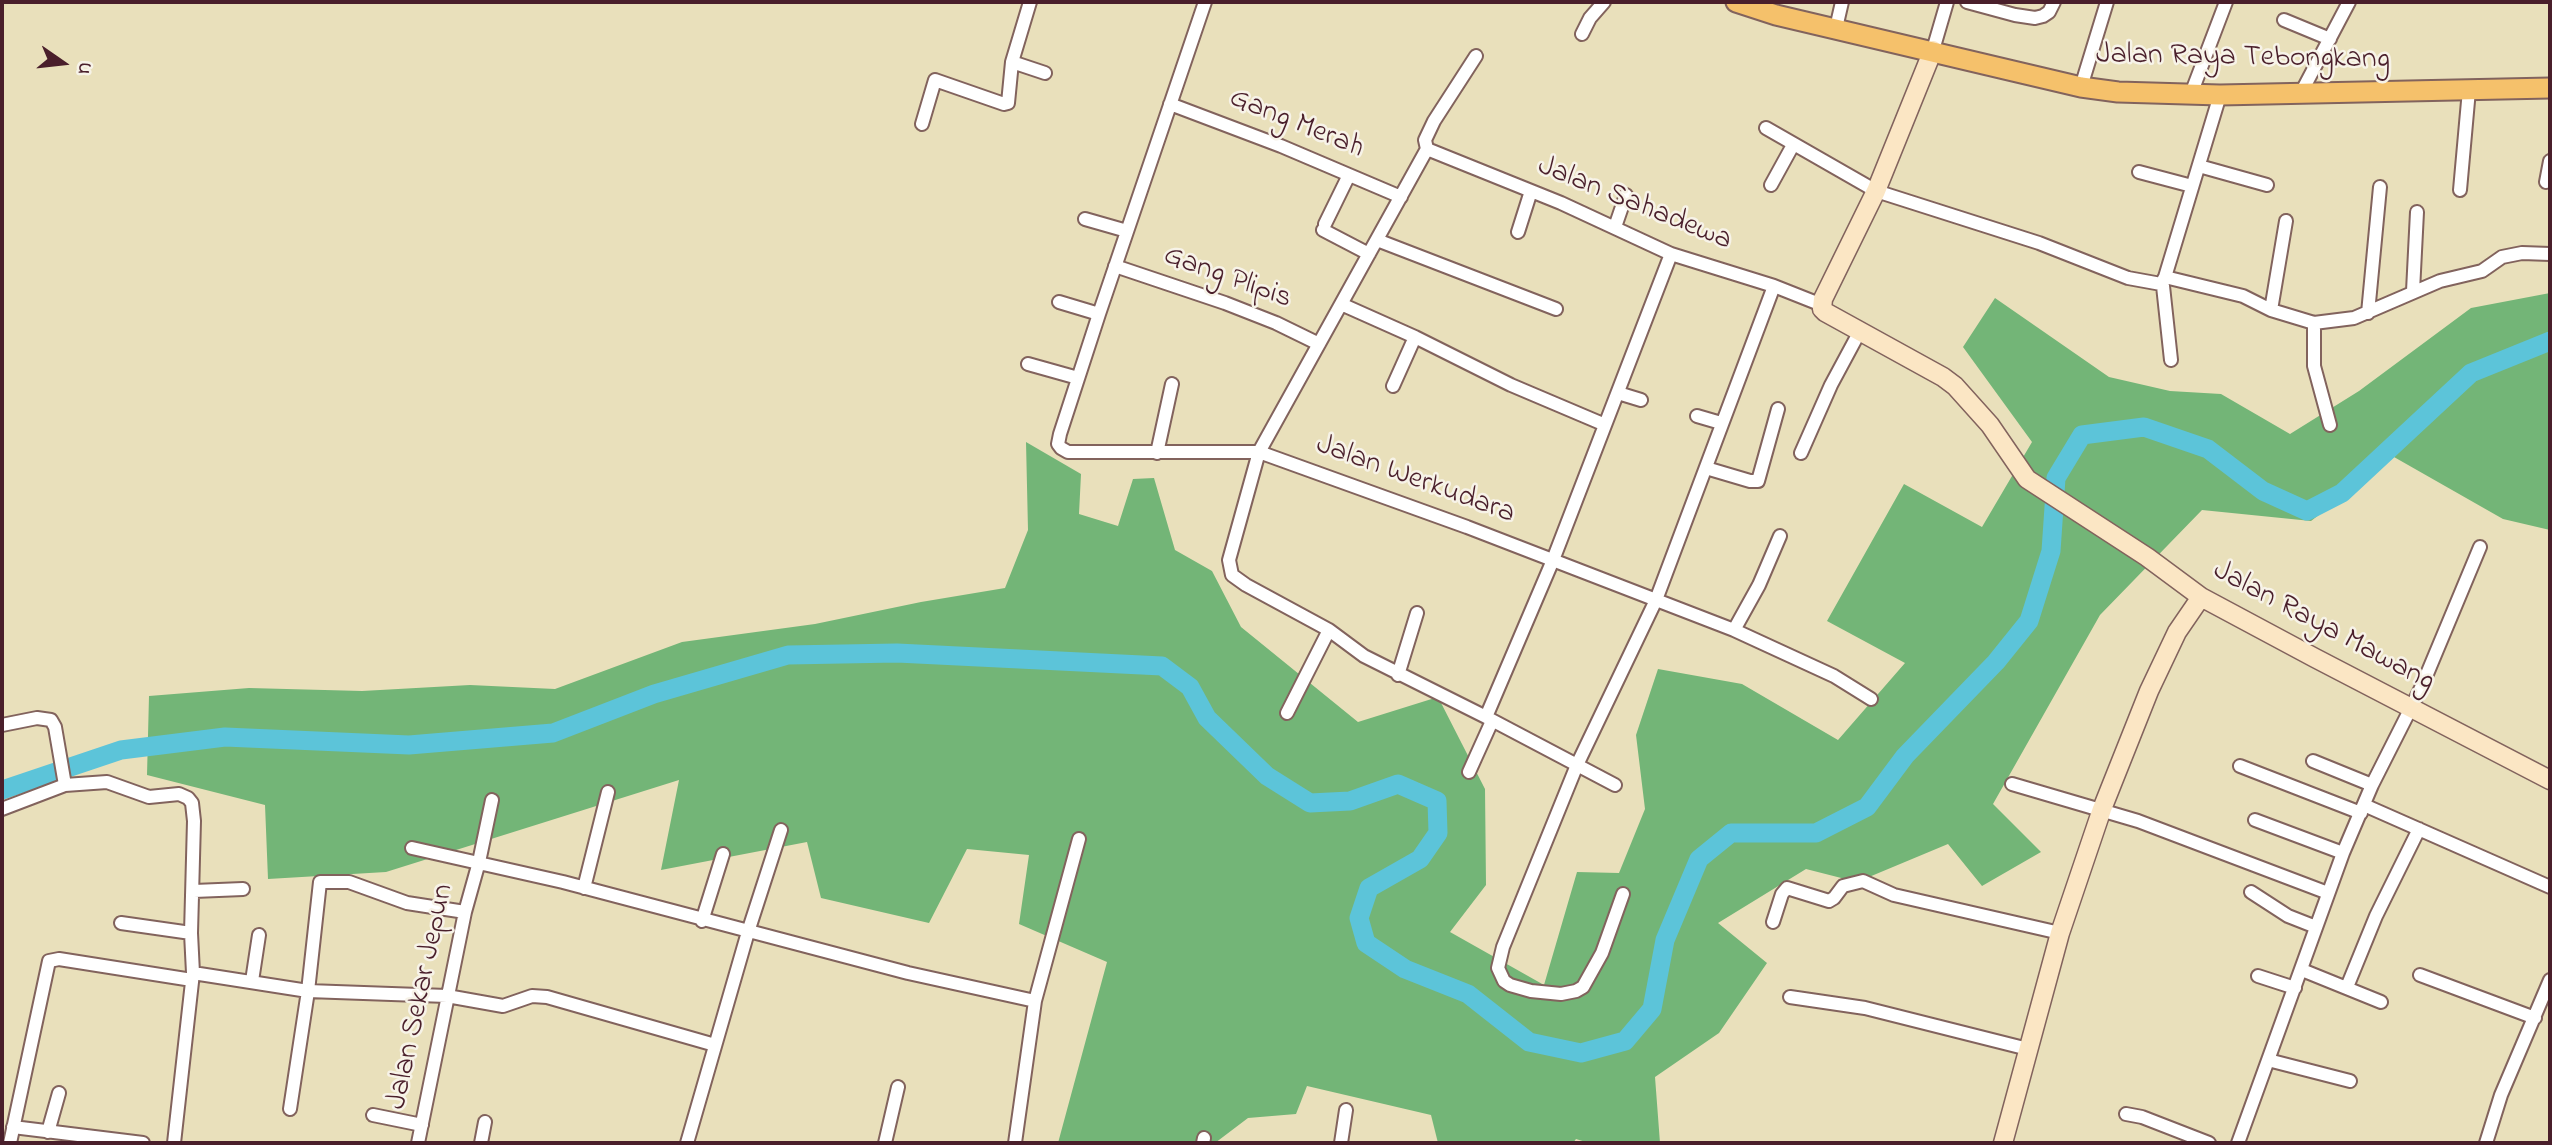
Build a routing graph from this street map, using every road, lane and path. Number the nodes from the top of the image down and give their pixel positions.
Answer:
1 (1030, 2) edge
2 (1205, 2) edge
3 (1604, 2) edge
4 (1736, 2) edge
5 (1842, 2) edge
6 (1947, 2) edge
7 (1967, 2) edge
8 (2054, 2) edge
9 (2107, 2) edge
10 (2226, 2) edge
11 (2346, 3) edge
12 (2284, 19) dead end
13 (1836, 28) junction
14 (1582, 34) dead end
15 (2330, 39) junction
16 (1933, 50) junction
17 (1476, 57) dead end
18 (1012, 62) junction
19 (1045, 73) dead end
20 (2081, 87) junction
21 (2550, 88) edge
22 (2469, 90) junction
23 (2301, 93) junction
24 (2191, 94) junction
25 (2220, 95) junction
26 (1171, 104) junction
27 (922, 124) dead end
28 (1766, 128) dead end
29 (1793, 145) junction
30 (1427, 149) junction
31 (2550, 161) edge
32 (2199, 166) junction
33 (2139, 172) dead end
34 (1349, 175) junction
35 (2546, 183) dead end
36 (1771, 185) dead end
37 (2267, 185) dead end
38 (2192, 187) junction
39 (2380, 187) dead end
40 (2460, 190) dead end
41 (1531, 191) junction
42 (1877, 191) junction
43 (1626, 195) dead end
44 (1401, 197) junction
45 (2417, 212) dead end
46 (1084, 219) dead end
47 (2286, 221) dead end
48 (1615, 227) junction
49 (1127, 231) junction
50 (1518, 232) dead end
51 (1377, 240) junction
52 (1369, 254) junction
53 (1671, 254) junction
54 (2550, 254) edge
55 (1115, 266) junction
56 (2163, 280) junction
57 (1774, 286) junction
58 (2413, 291) junction
59 (1059, 302) dead end
60 (1341, 304) junction
61 (1822, 305) junction
62 (1556, 309) dead end
63 (2271, 310) junction
64 (2368, 313) junction
65 (1099, 314) junction
66 (2314, 323) junction
67 (1860, 331) junction
68 (1415, 337) junction
69 (1319, 344) junction
70 (2171, 360) dead end
71 (1028, 364) dead end
72 (1078, 378) junction
73 (1172, 384) dead end
74 (1394, 386) dead end
75 (1618, 393) junction
76 (1641, 400) dead end
77 (1778, 410) dead end
78 (1697, 416) dead end
79 (1721, 423) junction
80 (1604, 424) junction
81 (2330, 425) dead end
82 (1259, 452) junction
83 (1157, 453) junction
84 (1801, 453) dead end
85 (1706, 468) junction
86 (1780, 536) dead end
87 (2480, 547) dead end
88 (1553, 560) junction
89 (2201, 597) junction
90 (1656, 600) junction
91 (1417, 613) dead end
92 (1329, 630) junction
93 (1734, 630) junction
94 (1398, 675) junction
95 (1871, 699) dead end
96 (2411, 708) junction
97 (1287, 713) dead end
98 (1489, 719) junction
99 (2, 725) edge
100 (2314, 761) dead end
101 (1577, 765) junction
102 (2240, 766) dead end
103 (1469, 772) dead end
104 (2550, 780) edge
105 (65, 783) junction
106 (2012, 784) dead end
107 (1615, 785) dead end
108 (2372, 785) junction
109 (608, 792) dead end
110 (492, 800) dead end
111 (2, 809) edge
112 (2102, 809) junction
113 (2363, 809) junction
114 (2255, 820) dead end
115 (2419, 829) junction
116 (781, 830) dead end
117 (1079, 839) dead end
118 (412, 848) dead end
119 (2343, 853) junction
120 (723, 854) dead end
121 (479, 862) junction
122 (2550, 887) edge
123 (584, 888) junction
124 (243, 889) dead end
125 (194, 891) junction
126 (2251, 892) dead end
127 (2328, 893) junction
128 (1623, 894) dead end
129 (465, 912) junction
130 (702, 920) junction
131 (1773, 922) dead end
132 (121, 923) dead end
133 (2316, 927) junction
134 (748, 932) junction
135 (191, 933) junction
136 (2060, 933) junction
137 (259, 935) dead end
138 (2302, 970) junction
139 (2420, 975) dead end
140 (192, 976) junction
141 (2258, 976) dead end
142 (2550, 980) edge
143 (253, 981) junction
144 (2347, 987) junction
145 (2295, 988) junction
146 (308, 991) junction
147 (447, 996) junction
148 (1790, 997) dead end
149 (1035, 1001) junction
150 (2381, 1002) dead end
151 (2535, 1018) junction
152 (715, 1045) junction
153 (2028, 1049) junction
154 (2268, 1060) junction
155 (2350, 1081) dead end
156 (898, 1087) dead end
157 (59, 1093) dead end
158 (290, 1109) dead end
159 (1346, 1110) dead end
160 (2126, 1114) dead end
161 (373, 1115) dead end
162 (485, 1122) dead end
163 (422, 1125) junction
164 (13, 1127) junction
165 (48, 1132) junction
166 (9, 1143) edge
167 (143, 1143) edge
168 (174, 1143) edge
169 (418, 1143) edge
170 (481, 1143) edge
171 (687, 1143) edge
172 (886, 1143) edge
173 (1015, 1143) edge
174 (1341, 1143) edge
175 (2003, 1143) edge
176 (2209, 1143) edge
177 (2238, 1143) edge
178 (2486, 1143) edge

1 - 18 street
2 - 26 street
3 - 14 street
4 - 13 main road, Jalan Raya Tebongkang
5 - 13 street
6 - 16 street
7 - 8 street
9 - 20 street
10 - 24 street
11 - 15 street
12 - 15 street
13 - 16 main road, Jalan Raya Tebongkang
15 - 23 street
16 - 20 main road, Jalan Raya Tebongkang
16 - 42 main road
17 - 30 street
18 - 19 street
18 - 27 street
20 - 24 main road, Jalan Raya Tebongkang
21 - 22 main road, Jalan Raya Tebongkang
22 - 23 main road, Jalan Raya Tebongkang
22 - 40 street
23 - 25 main road, Jalan Raya Tebongkang
24 - 25 main road, Jalan Raya Tebongkang
25 - 32 street
26 - 34 street, Gang Merah
26 - 49 street
28 - 29 street
29 - 36 street
29 - 42 street
30 - 41 street, Jalan Sahadewa
30 - 44 street
31 - 35 street
32 - 37 street
32 - 38 street
33 - 38 street
34 - 44 street, Gang Merah
34 - 52 street
38 - 56 street
39 - 64 street
41 - 48 street, Jalan Sahadewa
41 - 50 street
42 - 56 street
42 - 61 main road
43 - 48 street
44 - 51 street
45 - 58 street
46 - 49 street
47 - 63 street
48 - 53 street, Jalan Sahadewa
49 - 55 street
51 - 52 street
51 - 62 street
52 - 60 street
53 - 57 street, Jalan Sahadewa
53 - 75 street
54 - 58 street
55 - 65 street
55 - 69 street, Gang Plipis
56 - 63 street
56 - 70 street
57 - 61 street, Jalan Sahadewa
57 - 79 street
58 - 64 street
59 - 65 street
60 - 68 street
60 - 69 street
61 - 67 main road, Jalan Raya Mawang
63 - 66 street
64 - 66 street
65 - 72 street
66 - 81 street
67 - 84 street
67 - 89 main road, Jalan Raya Mawang
68 - 74 street
68 - 80 street
69 - 82 street
71 - 72 street
72 - 83 street
73 - 83 street
75 - 76 street
75 - 80 street
77 - 85 street
78 - 79 street
79 - 85 street
80 - 88 street
82 - 83 street
82 - 88 street, Jalan Werkudara
82 - 92 street
85 - 90 street
86 - 93 street
87 - 96 street
88 - 90 street, Jalan Werkudara
88 - 98 street
89 - 96 main road, Jalan Raya Mawang
89 - 112 main road
90 - 93 street, Jalan Werkudara
90 - 101 street
91 - 94 street
92 - 94 street
92 - 97 street
93 - 95 street, Jalan Werkudara
94 - 98 street
96 - 104 main road, Jalan Raya Mawang
96 - 108 street
98 - 101 street
98 - 103 street
99 - 105 street
100 - 108 street
101 - 107 street
101 - 128 street
102 - 113 street
105 - 111 street
105 - 125 street
106 - 112 street
108 - 113 street
109 - 123 street
110 - 121 street, Jalan Sekar Jepun
112 - 127 street
112 - 136 main road
113 - 115 street
113 - 119 street
114 - 119 street
115 - 122 street
115 - 144 street
116 - 134 street
117 - 149 street
118 - 121 street
119 - 127 street
120 - 130 street
121 - 123 street
121 - 129 street, Jalan Sekar Jepun
123 - 130 street
124 - 125 street
125 - 135 street
126 - 133 street
127 - 133 street
129 - 146 street
129 - 147 street, Jalan Sekar Jepun
130 - 134 street
131 - 136 street
132 - 135 street
133 - 138 street
134 - 149 street
134 - 152 street
135 - 140 street
136 - 153 main road
137 - 143 street
138 - 144 street
138 - 145 street
139 - 151 street
140 - 143 street
140 - 164 street
140 - 168 street
141 - 145 street
142 - 151 street
143 - 146 street
144 - 150 street
145 - 154 street
146 - 147 street
146 - 158 street
147 - 152 street
147 - 163 street, Jalan Sekar Jepun
148 - 153 street
149 - 173 street
151 - 178 street
152 - 171 street
153 - 175 main road
154 - 155 street
154 - 177 street
156 - 172 street
157 - 165 street
159 - 174 street
160 - 176 street
161 - 163 street
162 - 170 street
163 - 169 street, Jalan Sekar Jepun
164 - 165 street
164 - 166 street
165 - 167 street

